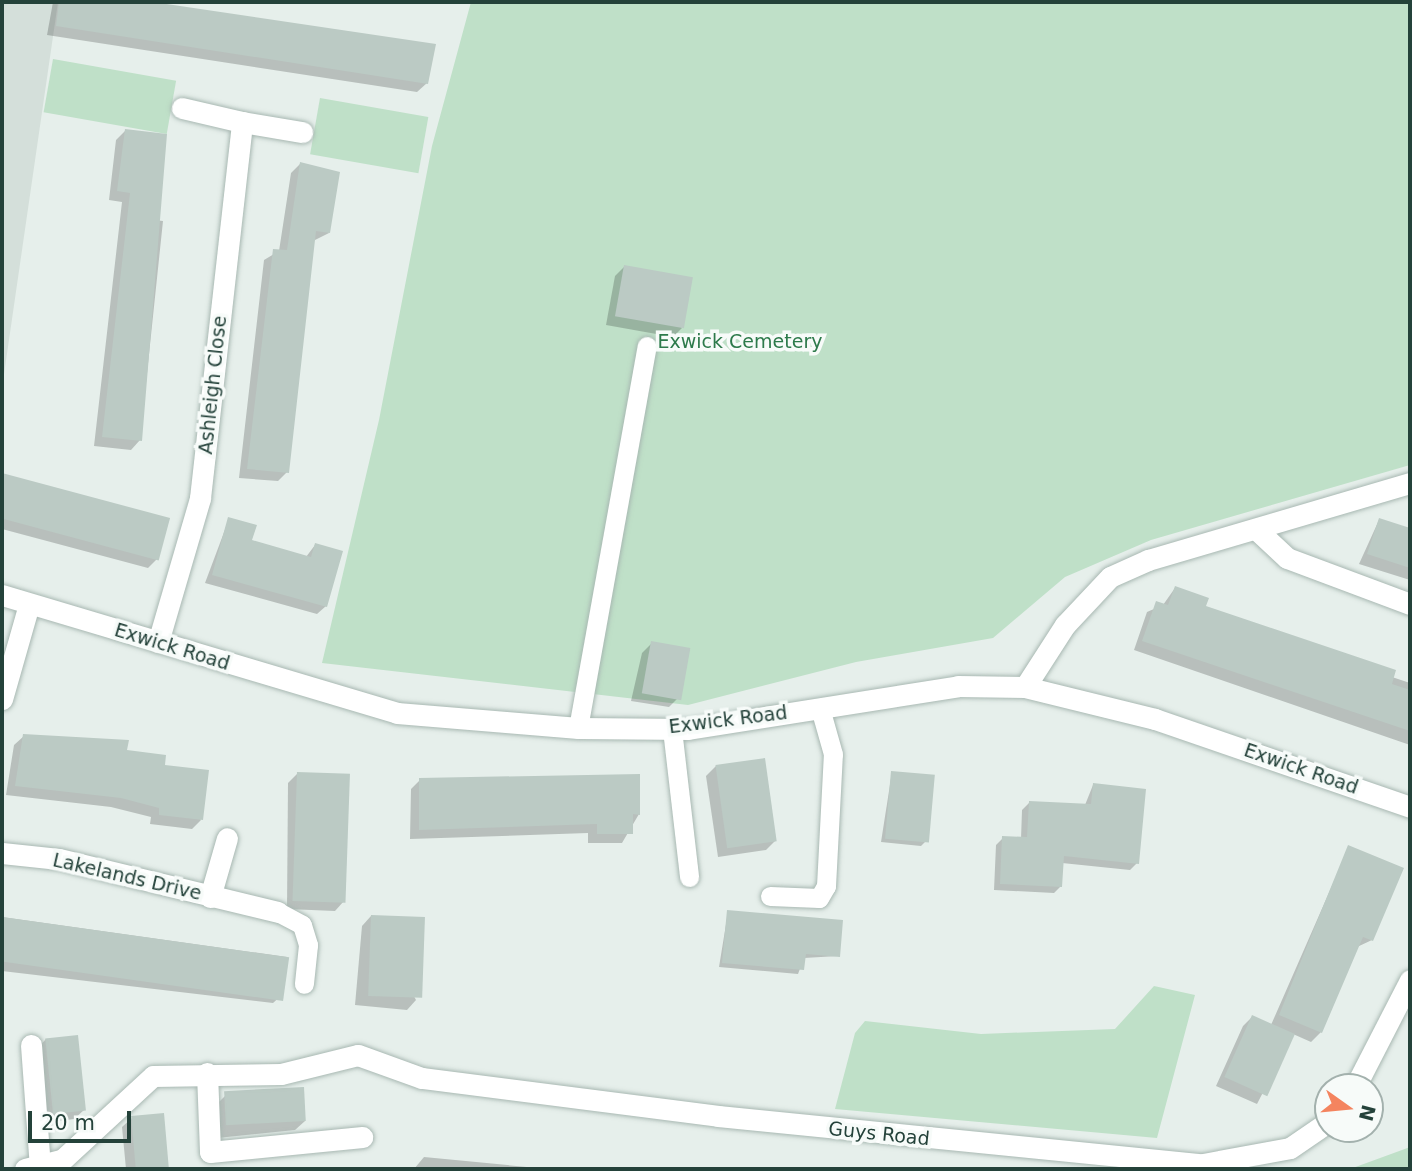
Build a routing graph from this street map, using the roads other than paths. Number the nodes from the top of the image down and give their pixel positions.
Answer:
1 (182, 107) dead end
2 (242, 122) junction
3 (302, 132) dead end
4 (648, 346) dead end
5 (1410, 483) edge
6 (1257, 530) junction
7 (2, 594) edge
8 (29, 604) junction
9 (1410, 604) edge
10 (158, 642) junction
11 (1025, 687) junction
12 (2, 699) edge
13 (820, 708) junction
14 (578, 728) junction
15 (672, 729) junction
16 (1410, 807) edge
17 (227, 838) dead end
18 (2, 853) edge
19 (689, 877) dead end
20 (771, 896) dead end
21 (210, 897) junction
22 (278, 912) joint
23 (1410, 980) edge
24 (304, 984) dead end
25 (31, 1045) dead end
26 (207, 1073) junction
27 (1362, 1073) edge
28 (1314, 1132) edge
29 (362, 1138) dead end
30 (82, 1145) junction
31 (32, 1168) edge
32 (82, 1169) edge

1 - 2 street
2 - 3 street
2 - 10 street, Ashleigh Close
4 - 14 lane
5 - 6 street
6 - 9 street
6 - 11 street
7 - 8 street, Exwick Road
8 - 10 street, Exwick Road
8 - 12 street
10 - 14 street, Exwick Road
11 - 13 street, Exwick Road
11 - 16 street, Exwick Road
13 - 15 street, Exwick Road
13 - 20 lane
14 - 15 street, Exwick Road
15 - 19 lane
17 - 21 street, Lakelands Drive
18 - 21 street, Lakelands Drive
21 - 22 street, Lakelands Drive
22 - 24 lane
23 - 27 street
25 - 31 street
26 - 28 street, Guys Road
26 - 29 street
26 - 30 street, Guys Road
30 - 31 street
30 - 32 street

